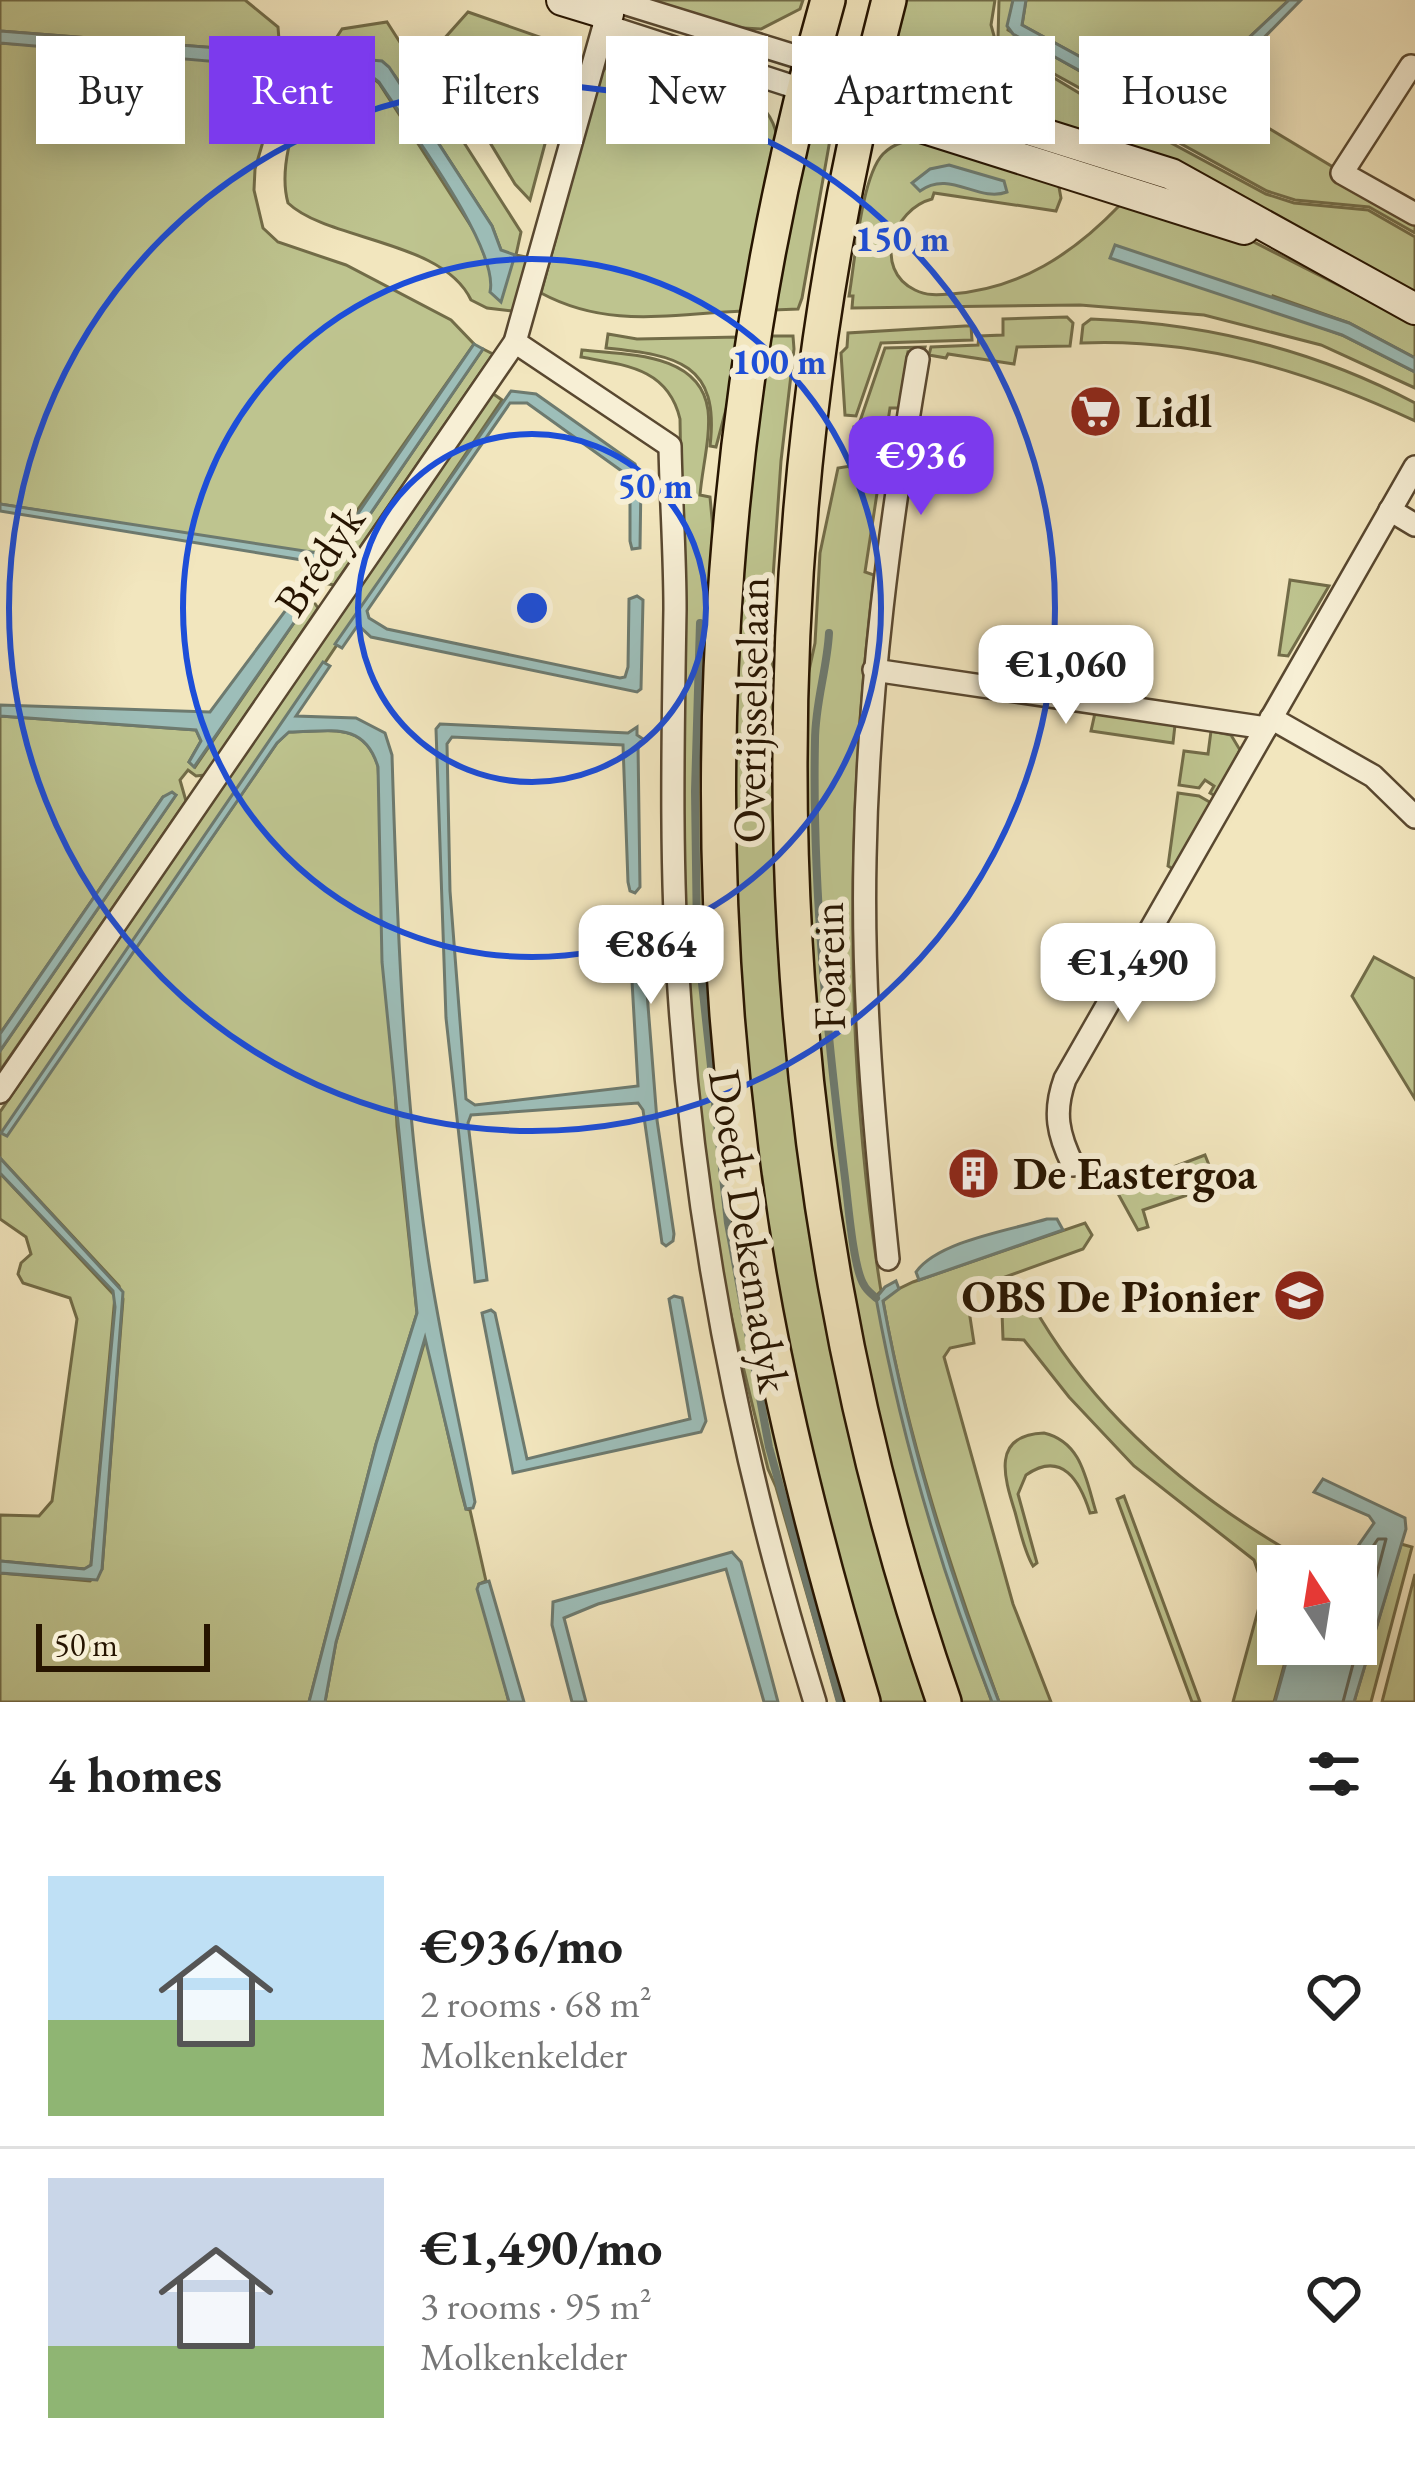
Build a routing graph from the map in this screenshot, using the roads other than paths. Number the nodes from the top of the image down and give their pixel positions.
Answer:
1 (562, 0) edge
2 (828, 0) edge
3 (889, 0) edge
4 (609, 10) edge
5 (818, 36) edge
6 (880, 36) edge
7 (1414, 65) edge
8 (792, 70) edge
9 (1055, 143) edge
10 (794, 144) edge
11 (855, 144) edge
12 (1415, 214) edge
13 (1415, 309) edge
14 (515, 342) junction
15 (918, 359) dead end
16 (1415, 467) edge
17 (1390, 510) junction
18 (1415, 525) edge
19 (874, 670) junction
20 (1269, 723) junction
21 (1415, 817) edge
22 (0, 1092) edge
23 (1073, 1165) dead end
24 (888, 1259) dead end
25 (815, 1702) edge
26 (863, 1702) edge
27 (944, 1702) edge

1 - 4 street
2 - 5 main road, Overijsselselaan
3 - 6 main road, Overijsselselaan
4 - 8 street
4 - 14 street, Brédyk
7 - 12 street
9 - 13 street
10 - 26 main road, Overijsselselaan
11 - 27 main road, Overijsselselaan
14 - 22 street, Brédyk
14 - 25 street, Doedt Dekemadyk
15 - 19 street, Foarein
16 - 17 street
17 - 18 street
17 - 20 street
19 - 20 street
19 - 24 street, Foarein
20 - 21 street
20 - 23 street

